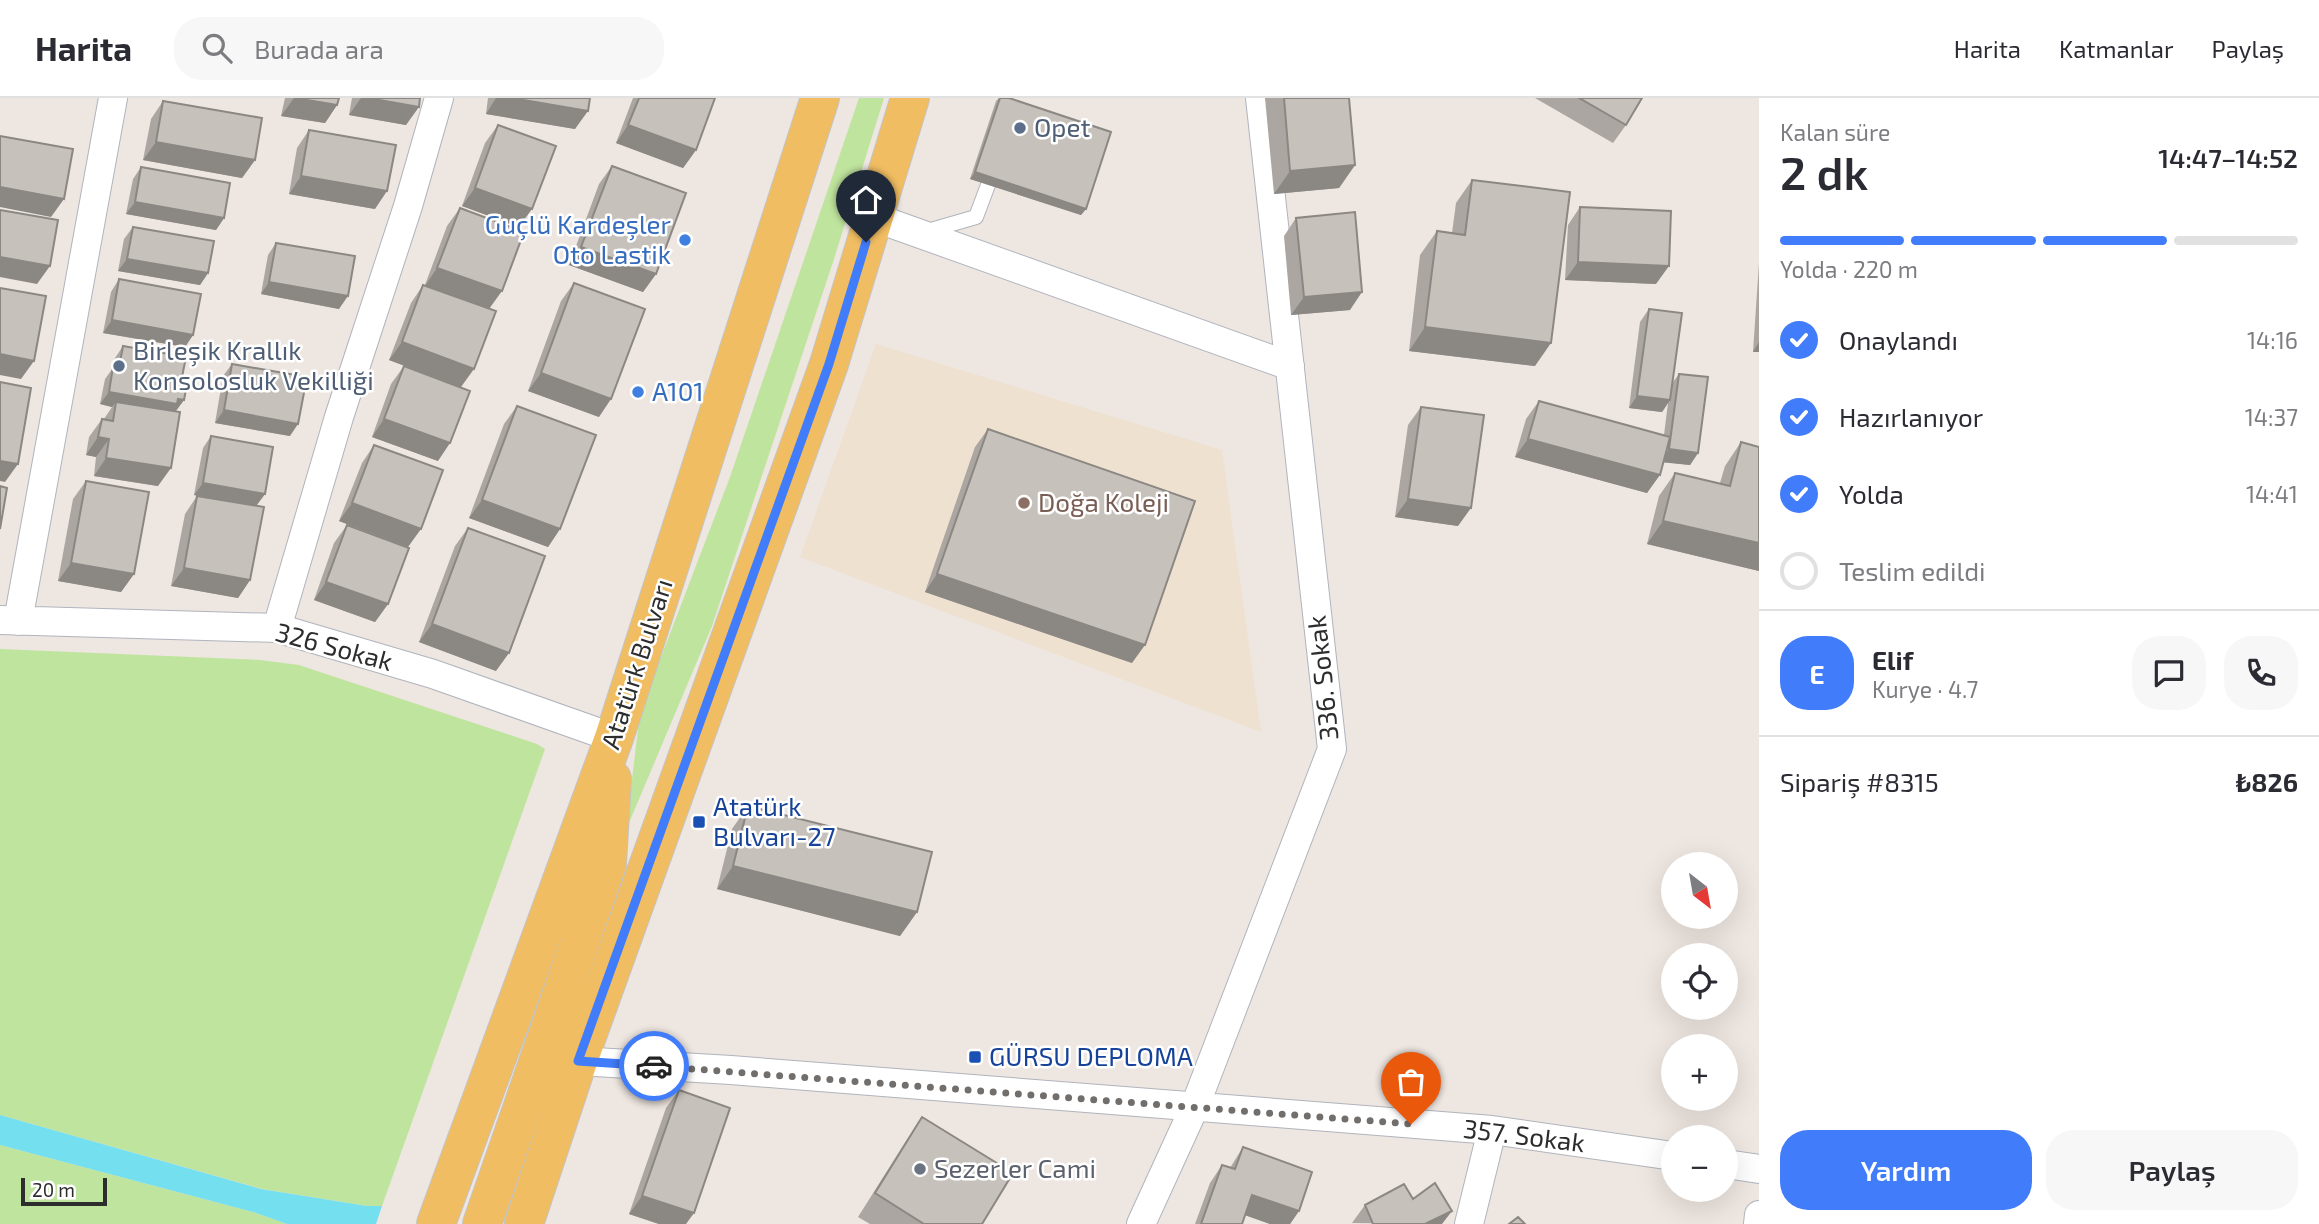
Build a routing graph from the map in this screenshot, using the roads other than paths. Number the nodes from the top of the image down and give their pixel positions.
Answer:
1 (113, 98) edge
2 (439, 98) edge
3 (820, 98) edge
4 (910, 98) edge
5 (1260, 98) edge
6 (998, 158) edge
7 (873, 217) junction
8 (920, 234) junction
9 (1290, 366) junction
10 (9, 620) edge
11 (276, 628) junction
12 (614, 738) junction
13 (578, 1061) junction
14 (1195, 1107) junction
15 (1492, 1130) junction
16 (1661, 1154) edge
17 (1738, 1165) edge
18 (1759, 1168) edge
19 (1759, 1215) edge
20 (436, 1224) edge
21 (482, 1224) edge
22 (524, 1224) edge
23 (1141, 1224) edge
24 (1469, 1224) edge
25 (1758, 1224) edge

1 - 10 street
2 - 11 street
3 - 12 main road, Atatürk Bulvarı
4 - 7 main road
5 - 9 street, 336. Sokak
6 - 8 lane
7 - 8 street
7 - 13 main road
8 - 9 street
9 - 14 street, 336. Sokak
10 - 11 street, 326 Sokak
11 - 12 street, 326 Sokak
12 - 20 main road, Atatürk Bulvarı
12 - 21 main road
13 - 14 street, 357. Sokak
13 - 22 main road
14 - 15 street, 357. Sokak
14 - 23 street, 336. Sokak
15 - 16 street, 357. Sokak
15 - 24 street
17 - 18 street
19 - 25 street

